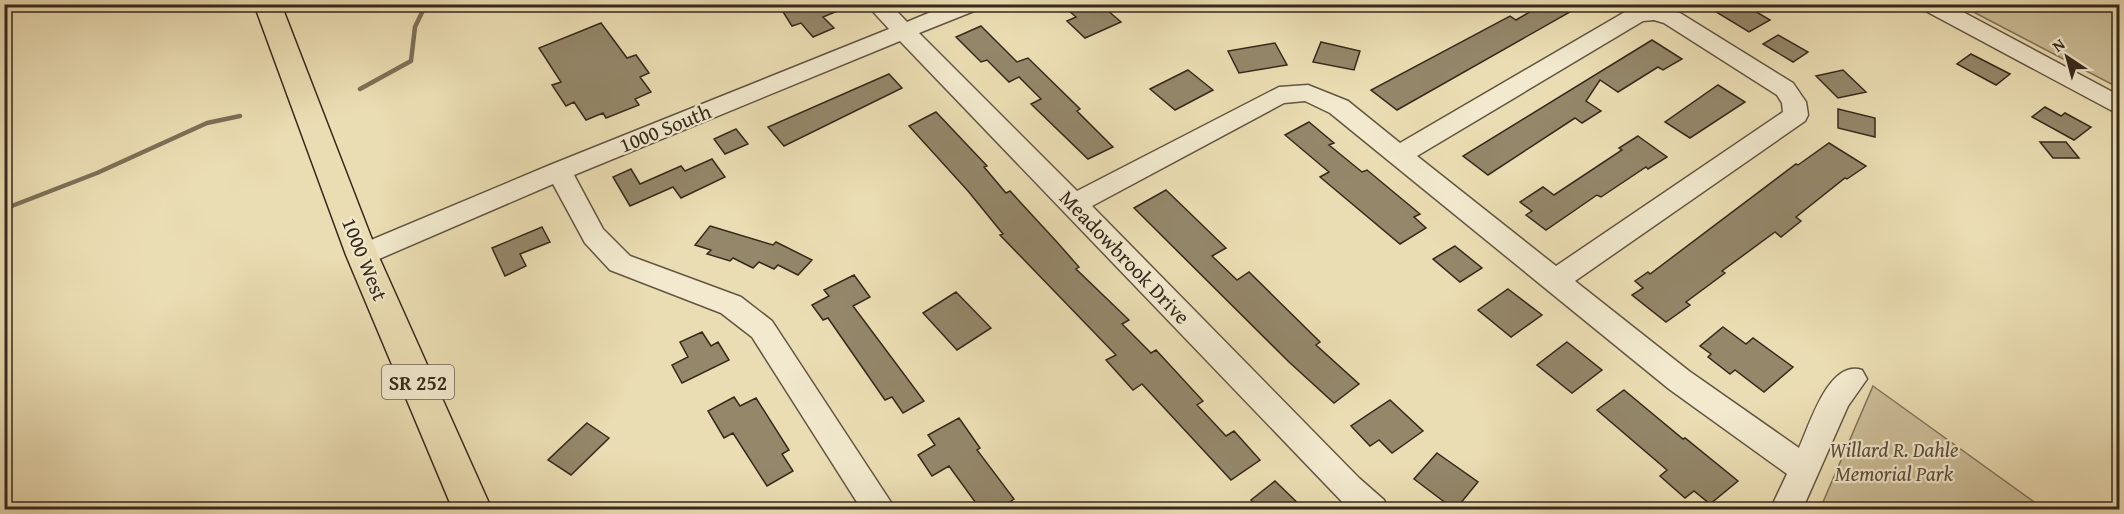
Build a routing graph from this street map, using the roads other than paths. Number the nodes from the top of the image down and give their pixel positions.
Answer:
1 (267, 4) edge
2 (877, 4) edge
3 (970, 4) edge
4 (1930, 4) edge
5 (904, 33) junction
6 (2120, 107) edge
7 (1399, 155) junction
8 (559, 171) junction
9 (1074, 204) junction
10 (362, 255) junction
11 (1555, 280) junction
12 (1852, 379) dead end
13 (1805, 470) junction
14 (474, 510) edge
15 (880, 510) edge
16 (1373, 510) edge
17 (1786, 510) edge

1 - 10 main road, 1000 West / SR 252
2 - 5 street, Meadowbrook Drive
3 - 5 street, 1000 South
4 - 6 street
5 - 8 street, 1000 South
5 - 9 street, Meadowbrook Drive
7 - 9 street
7 - 11 street
7 - 11 street
8 - 10 street, 1000 South
8 - 15 street
9 - 16 street, Meadowbrook Drive
10 - 14 main road, 1000 West / SR 252
11 - 13 street
12 - 13 street
13 - 17 street

